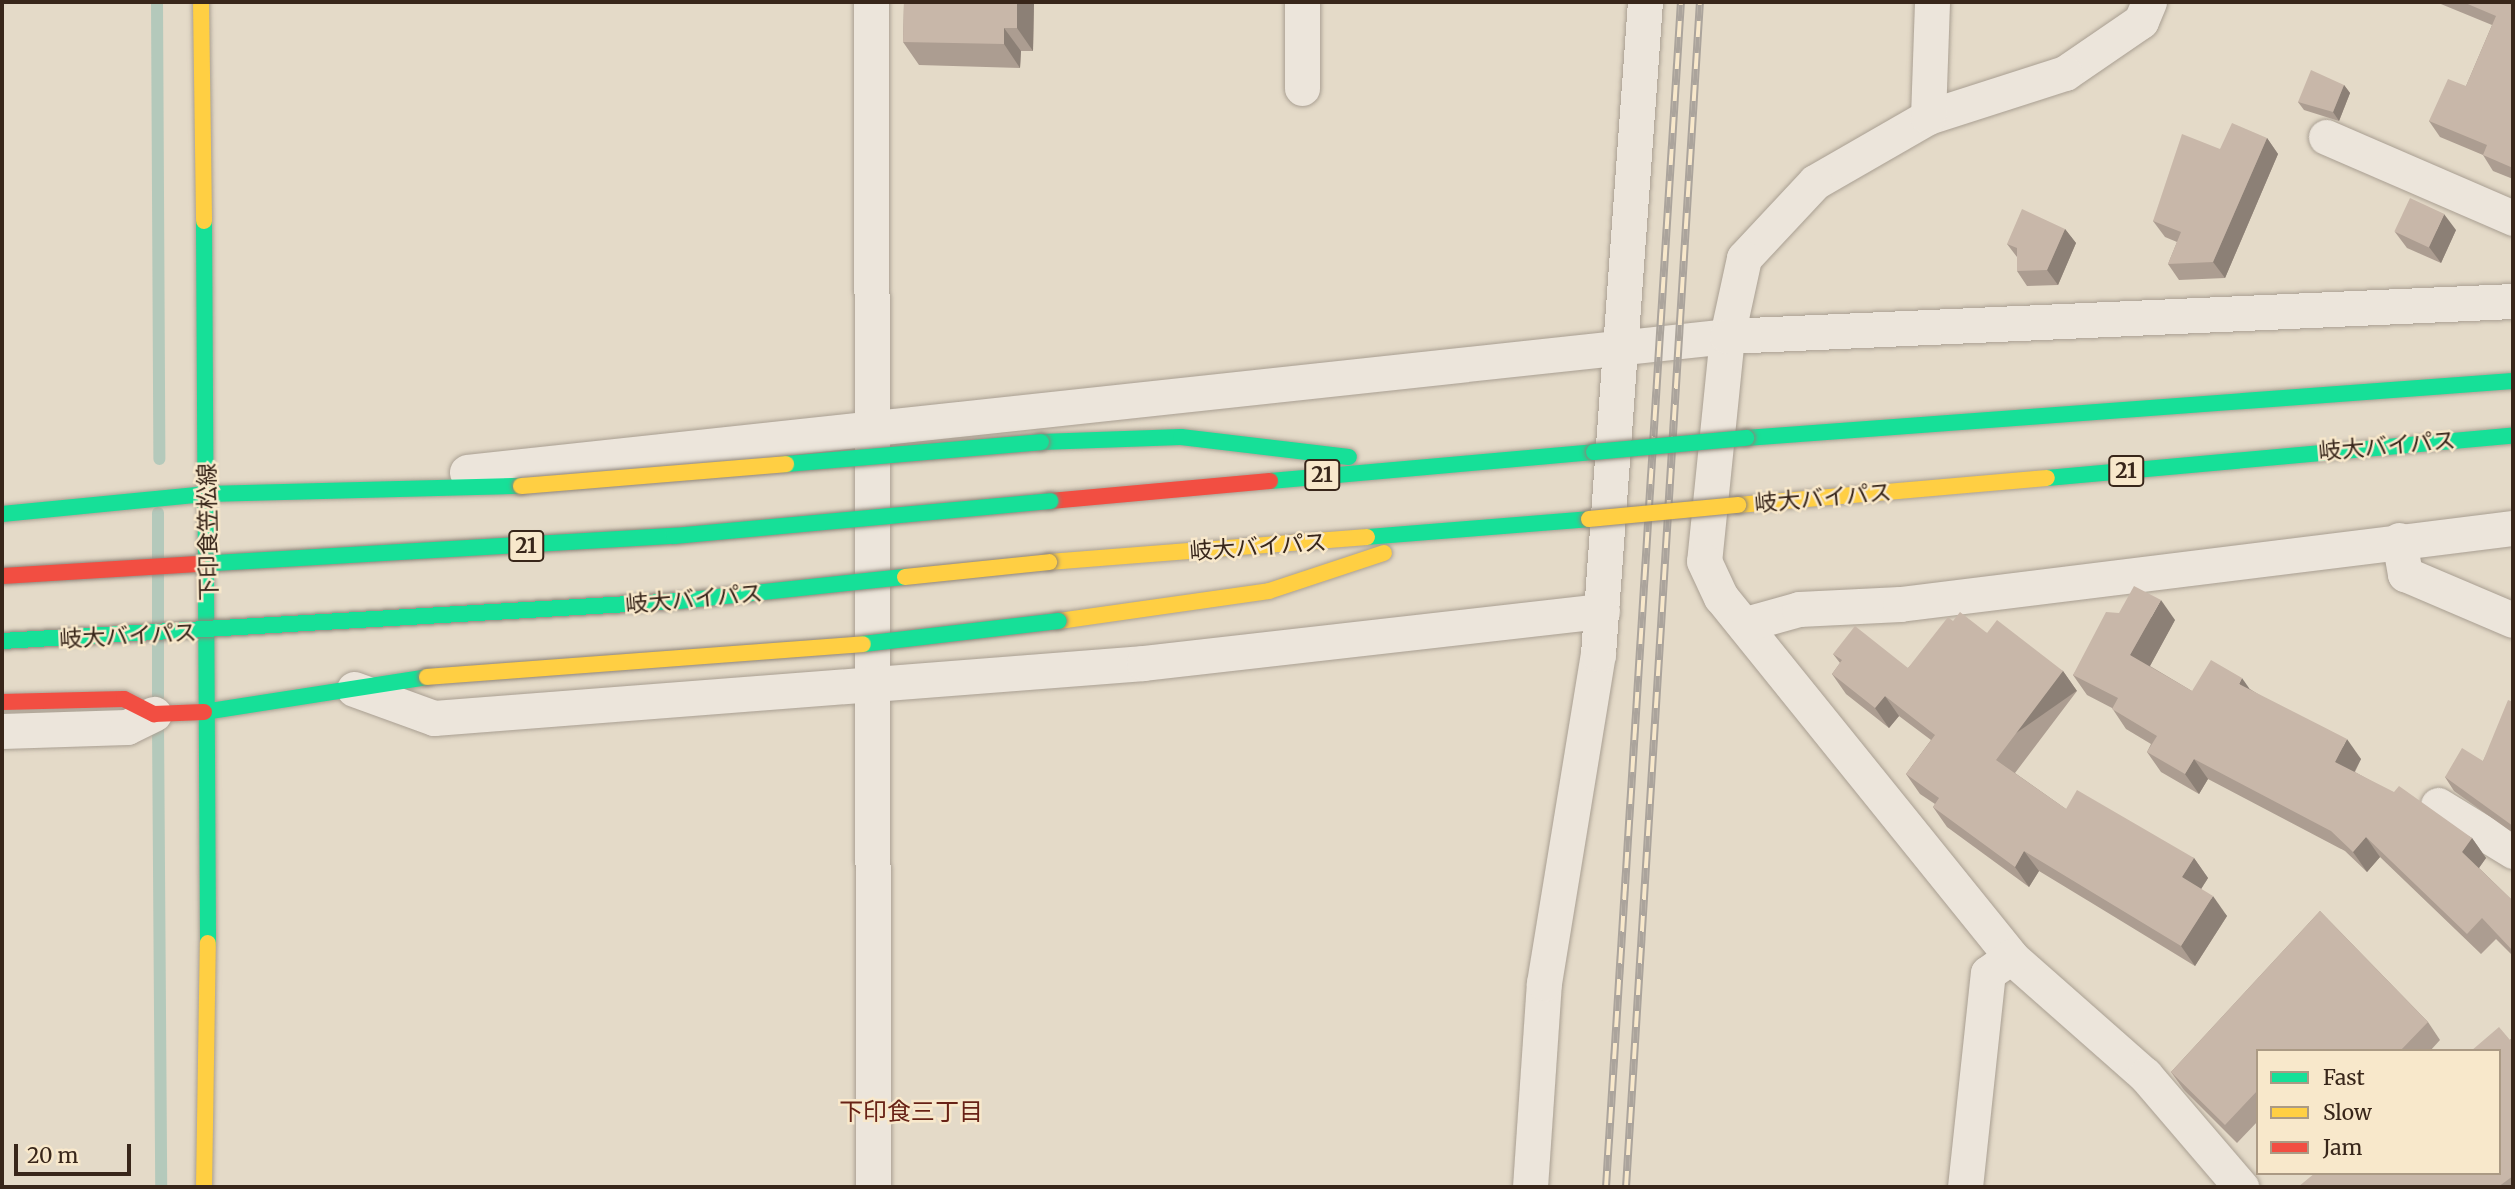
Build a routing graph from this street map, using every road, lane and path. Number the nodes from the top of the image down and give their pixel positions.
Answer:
1 (201, 2) edge
2 (871, 2) edge
3 (1302, 2) edge
4 (1645, 2) edge
5 (1931, 2) edge
6 (2149, 2) edge
7 (1302, 88) dead end
8 (1928, 117) junction
9 (2326, 137) dead end
10 (2513, 218) edge
11 (2513, 300) edge
12 (1727, 336) junction
13 (1621, 348) junction
14 (2513, 381) edge
15 (871, 428) junction
16 (2513, 436) edge
17 (1426, 466) junction
18 (402, 489) junction
19 (207, 494) junction
20 (3, 514) edge
21 (2513, 528) edge
22 (1440, 535) junction
23 (2399, 540) junction
24 (2, 576) edge
25 (1602, 611) junction
26 (2513, 620) edge
27 (1749, 623) junction
28 (2, 641) edge
29 (871, 687) junction
30 (354, 689) junction
31 (2, 702) edge
32 (211, 712) junction
33 (154, 714) junction
34 (2, 731) edge
35 (2438, 804) dead end
36 (2513, 851) edge
37 (2011, 957) junction
38 (204, 1187) edge
39 (873, 1187) edge
40 (1530, 1187) edge
41 (1965, 1187) edge
42 (2241, 1187) edge

1 - 19 main road, 下印食笠松線
2 - 15 street
3 - 7 street
4 - 13 street
5 - 8 street
6 - 8 street
8 - 12 street
9 - 10 street
11 - 12 street
12 - 13 street
12 - 27 street
13 - 15 street
13 - 25 street
14 - 17 main road, 21, bridge
15 - 18 street
15 - 29 street
16 - 22 main road, 岐大バイパス / 21, bridge
17 - 18 main road, 21, bridge
17 - 24 main road, 21, bridge
18 - 19 main road, 21
19 - 20 main road, 21
19 - 32 main road, 下印食笠松線
21 - 23 street
22 - 28 main road, 岐大バイパス / 21, bridge
22 - 30 main road, 21, bridge
23 - 26 street
23 - 27 street
25 - 29 street
25 - 40 street
27 - 37 street
29 - 30 street
29 - 39 street
30 - 32 main road, 21
31 - 33 main road, 21
32 - 33 main road, 21
32 - 38 main road, 下印食笠松線
33 - 34 street
35 - 36 street
37 - 41 street
37 - 42 street

